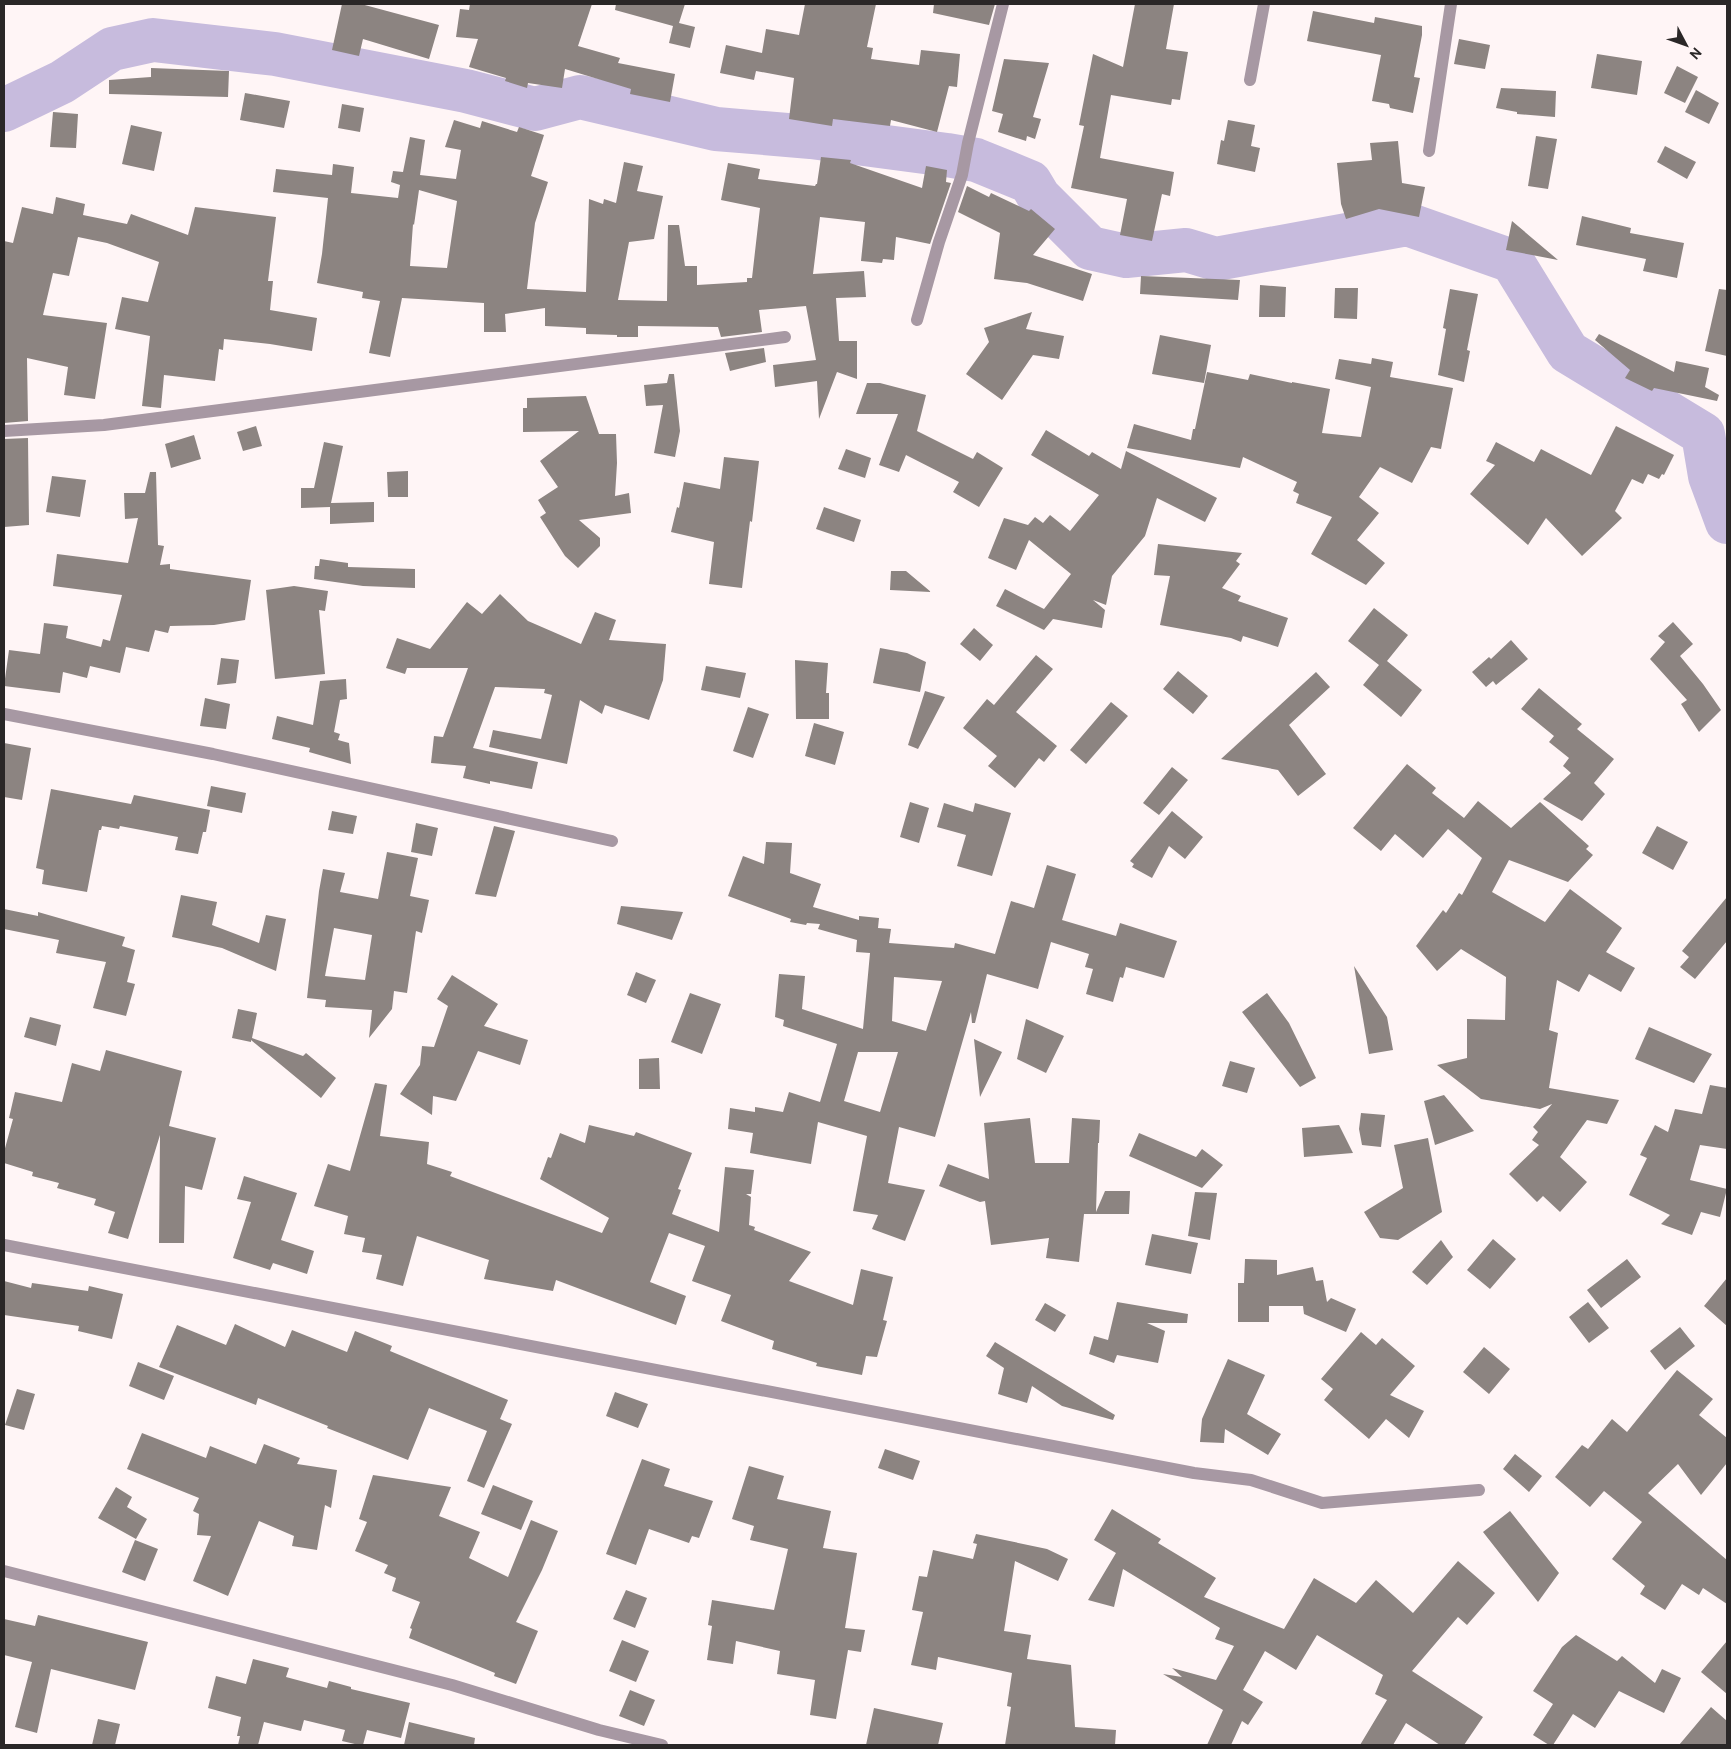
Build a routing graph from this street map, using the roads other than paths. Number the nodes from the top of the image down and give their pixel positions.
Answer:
1 (1003, 4) edge
2 (1264, 4) edge
3 (1451, 4) edge
4 (1250, 80) dead end
5 (1429, 151) dead end
6 (917, 320) dead end
7 (785, 337) dead end
8 (4, 431) edge
9 (4, 714) edge
10 (612, 841) dead end
11 (4, 1245) edge
12 (1479, 1490) dead end
13 (4, 1571) edge
14 (662, 1745) edge

1 - 6 street
2 - 4 street
3 - 5 street
7 - 8 street
9 - 10 street
11 - 12 street
13 - 14 street

